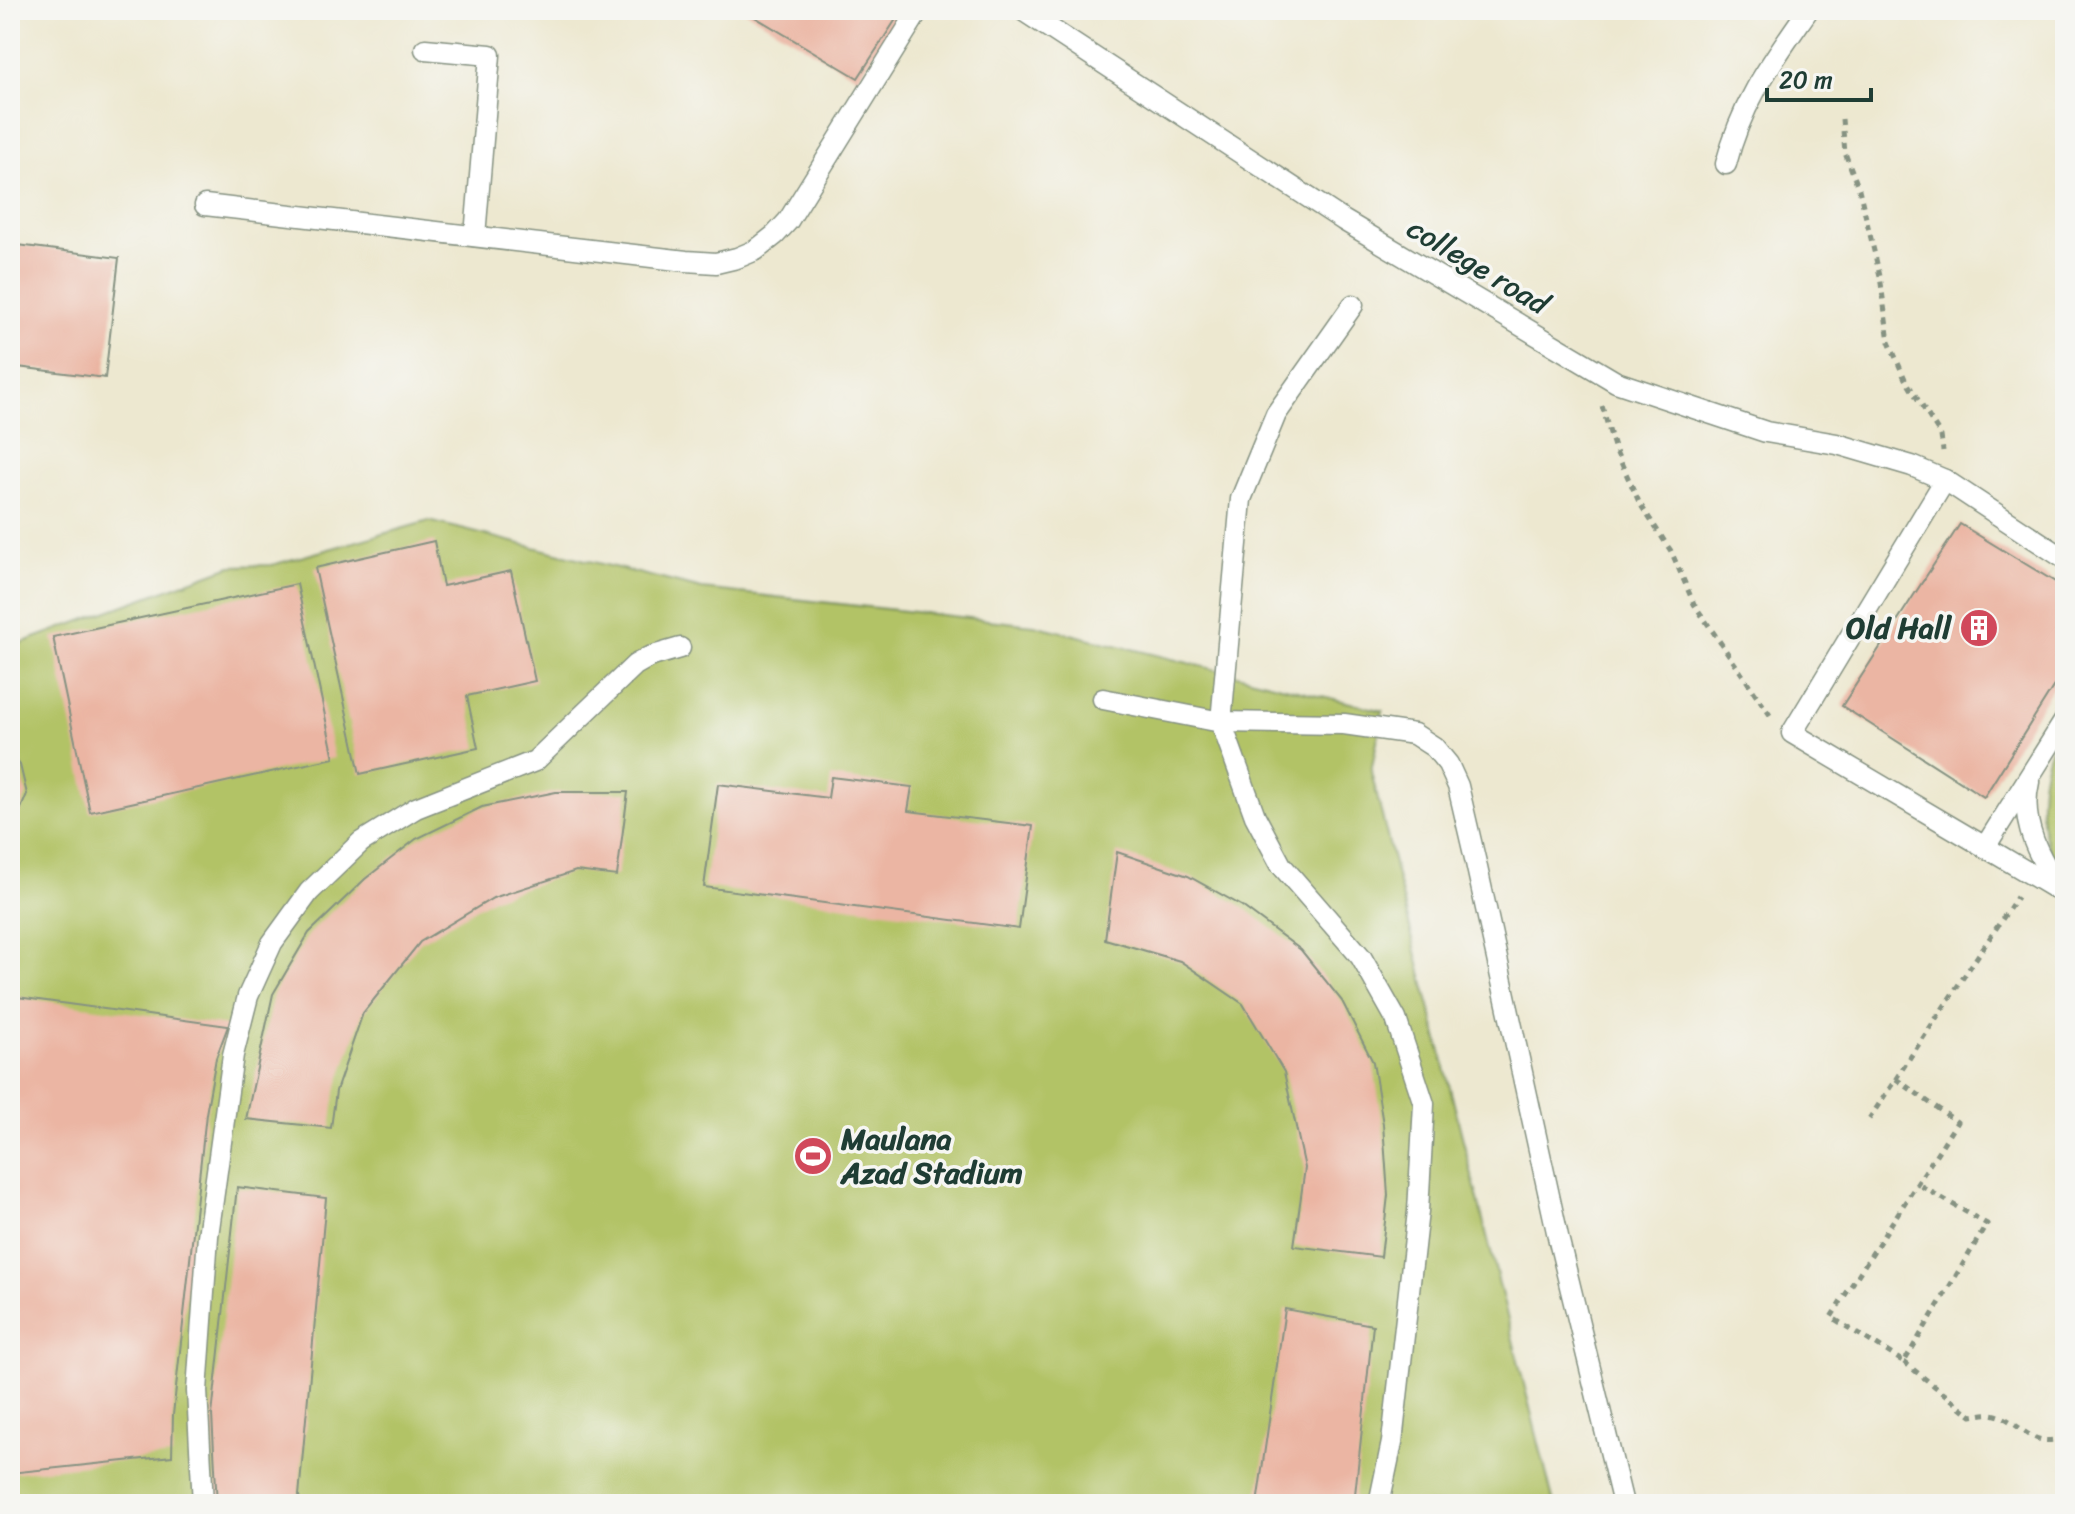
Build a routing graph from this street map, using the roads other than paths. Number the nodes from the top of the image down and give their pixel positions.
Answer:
1 (919, 10) edge
2 (1022, 10) edge
3 (1808, 10) edge
4 (425, 49) dead end
5 (1726, 164) dead end
6 (205, 205) dead end
7 (475, 236) junction
8 (1353, 305) dead end
9 (1945, 480) junction
10 (2065, 559) edge
11 (680, 648) dead end
12 (1103, 699) dead end
13 (2065, 720) edge
14 (1221, 722) junction
15 (2031, 774) junction
16 (1985, 847) junction
17 (2064, 893) edge
18 (203, 1504) edge
19 (1379, 1504) edge
20 (1623, 1504) edge

1 - 7 lane
2 - 9 lane, college road
3 - 5 lane
4 - 7 lane
6 - 7 lane
8 - 14 lane
9 - 10 lane, college road
9 - 16 lane
11 - 18 lane
12 - 14 lane
13 - 15 lane
14 - 19 lane
14 - 20 lane
15 - 16 lane
15 - 17 lane
16 - 17 lane

